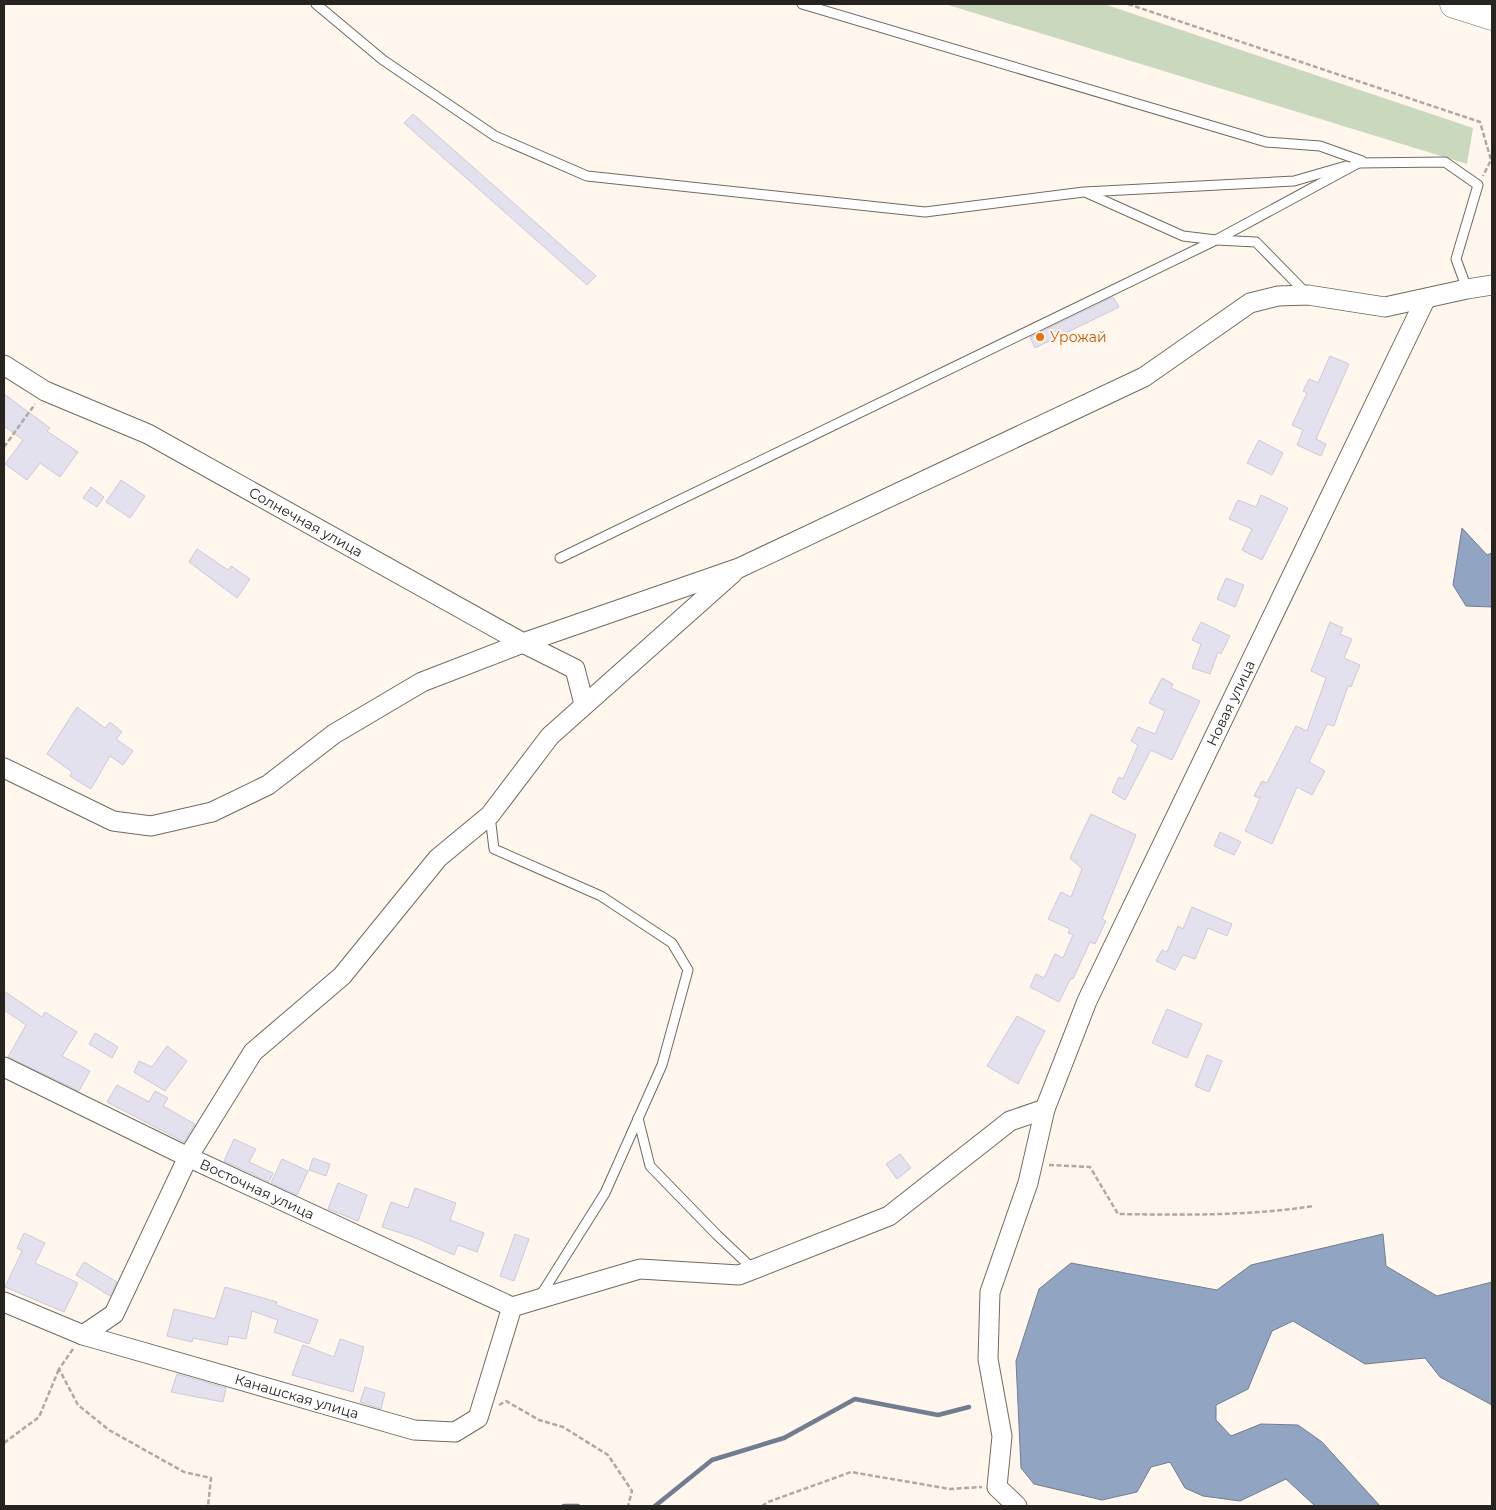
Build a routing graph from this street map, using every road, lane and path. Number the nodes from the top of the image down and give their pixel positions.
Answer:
1 (316, 4) edge
2 (802, 4) edge
3 (1128, 4) edge
4 (1454, 4) edge
5 (1492, 16) edge
6 (1362, 162) junction
7 (1478, 185) junction
8 (1084, 192) junction
9 (1216, 240) junction
10 (1492, 285) edge
11 (1467, 288) junction
12 (1308, 295) junction
13 (1425, 300) junction
14 (4, 365) edge
15 (44, 391) junction
16 (4, 447) edge
17 (560, 558) dead end
18 (739, 568) junction
19 (523, 643) junction
20 (584, 704) junction
21 (4, 768) edge
22 (490, 815) junction
23 (4, 1067) edge
24 (1045, 1109) junction
25 (638, 1118) junction
26 (188, 1157) junction
27 (1033, 1164) junction
28 (1313, 1206) dead end
29 (754, 1270) junction
30 (538, 1300) junction
31 (4, 1302) edge
32 (512, 1307) junction
33 (83, 1334) junction
34 (60, 1369) junction
35 (478, 1418) junction
36 (4, 1443) edge
37 (997, 1486) junction
38 (208, 1506) edge
39 (628, 1506) edge
40 (762, 1506) edge
41 (1017, 1506) edge

1 - 8 lane
2 - 6 lane
3 - 7 path
4 - 5 highway
6 - 7 lane
6 - 8 lane
6 - 9 lane
7 - 11 lane
8 - 9 lane
9 - 12 lane
9 - 17 lane
10 - 11 street
11 - 13 street
12 - 13 street
12 - 18 street
13 - 24 street, Новая улица
14 - 15 street, Солнечная улица
15 - 16 path
15 - 19 street, Солнечная улица
18 - 19 street
18 - 20 street
19 - 20 street, Солнечная улица
19 - 21 street
20 - 22 street
22 - 25 lane
22 - 26 street
23 - 26 street, Восточная улица
24 - 27 street, Новая улица
24 - 29 street
25 - 29 lane
25 - 30 lane
26 - 32 street, Восточная улица
26 - 33 street
27 - 28 path
27 - 37 street, Новая улица
29 - 30 street
30 - 32 street
31 - 33 street, Канашская улица
32 - 35 street
33 - 34 path
33 - 35 street, Канашская улица
34 - 36 path
34 - 38 path
35 - 39 path
37 - 40 path
37 - 41 street

